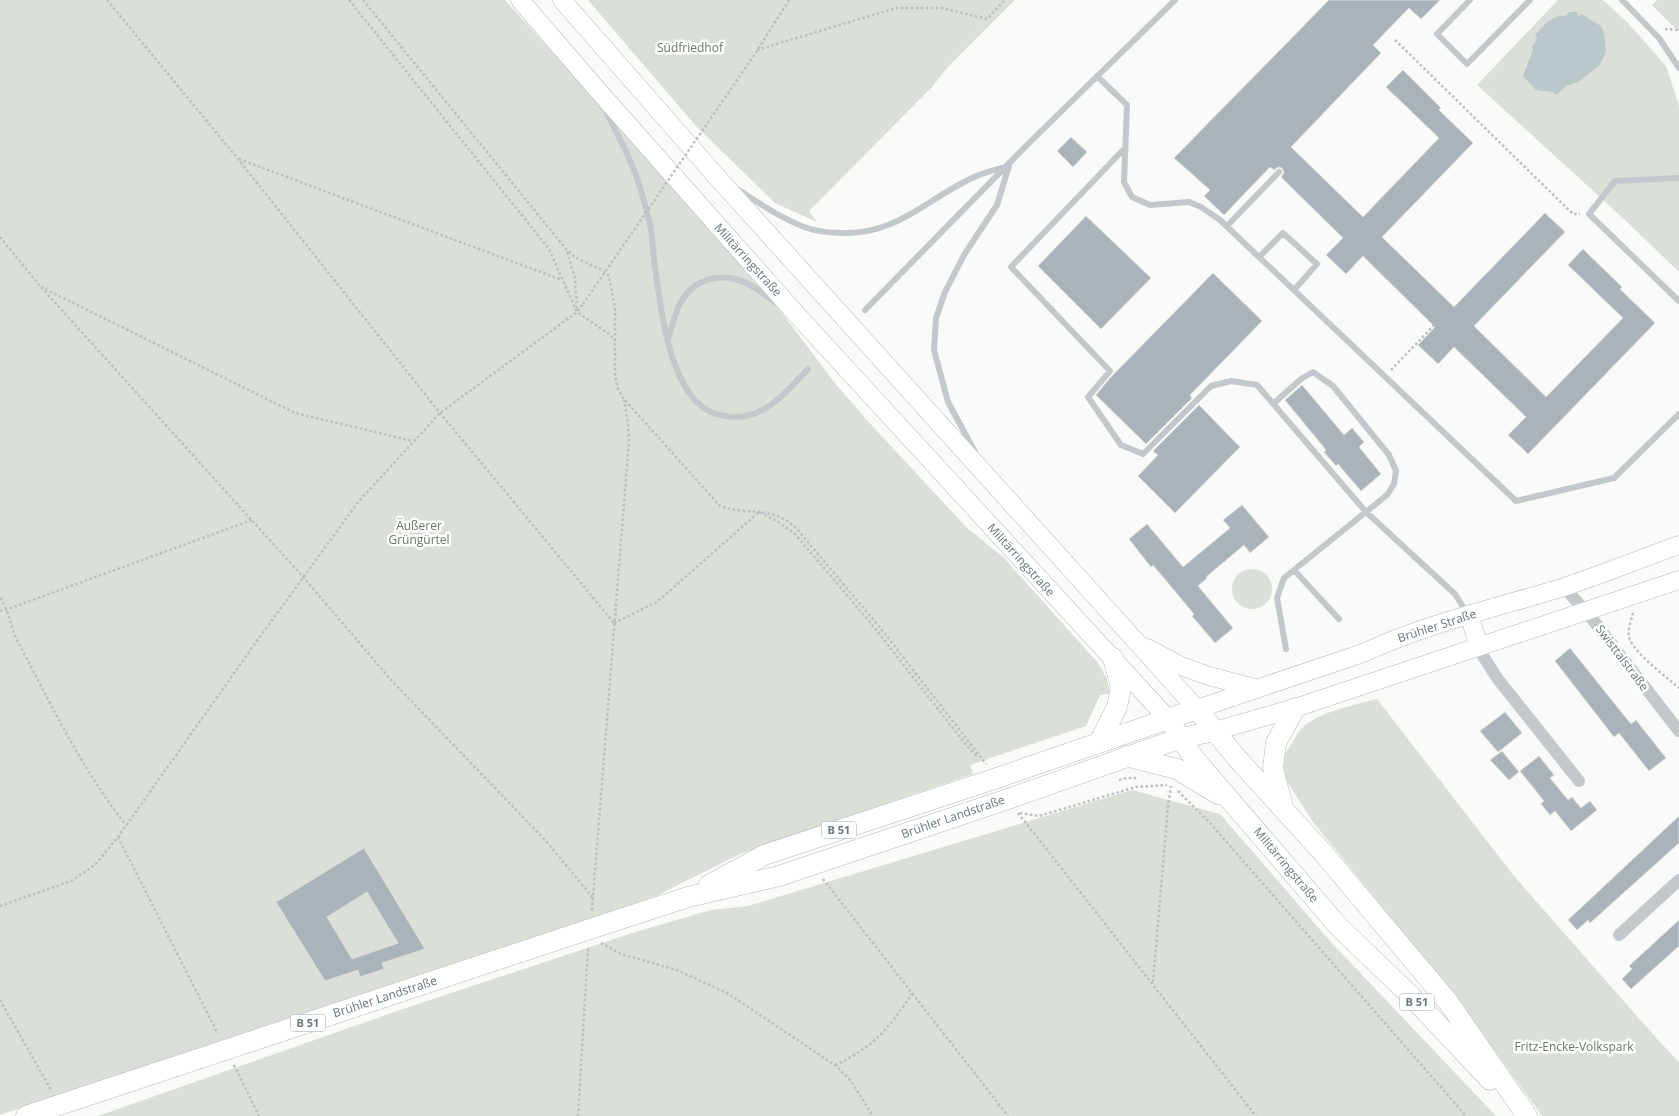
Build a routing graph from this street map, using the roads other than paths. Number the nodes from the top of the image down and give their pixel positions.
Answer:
1 (520, 0) edge
2 (562, 0) edge
3 (1175, 0) edge
4 (1470, 0) edge
5 (1530, 0) edge
6 (1625, 1) edge
7 (1679, 68) edge
8 (1097, 76) junction
9 (594, 86) junction
10 (1126, 148) junction
11 (1009, 165) junction
12 (1279, 172) dead end
13 (716, 176) junction
14 (1679, 178) edge
15 (1227, 226) junction
16 (1259, 257) junction
17 (1294, 290) junction
18 (1679, 301) edge
19 (866, 310) dead end
20 (798, 316) junction
21 (668, 340) junction
22 (808, 369) dead end
23 (1273, 404) junction
24 (1679, 414) edge
25 (986, 473) junction
26 (1366, 512) junction
27 (1679, 545) edge
28 (1294, 570) junction
29 (1679, 580) edge
30 (1564, 587) junction
31 (1585, 612) junction
32 (1469, 615) junction
33 (1339, 619) dead end
34 (1134, 640) junction
35 (1479, 646) junction
36 (1286, 650) dead end
37 (1113, 658) junction
38 (1258, 689) junction
39 (1295, 708) junction
40 (1197, 709) junction
41 (1169, 720) junction
42 (1215, 731) junction
43 (1679, 731) edge
44 (1181, 738) junction
45 (1100, 742) junction
46 (1126, 756) junction
47 (1579, 781) dead end
48 (1234, 804) junction
49 (1284, 810) junction
50 (1679, 880) edge
51 (688, 897) junction
52 (1619, 935) dead end
53 (26, 1116) edge
54 (1523, 1116) edge
55 (1527, 1116) edge

1 - 9 main road, Militärringstraße
2 - 13 main road
3 - 8 lane
4 - 5 lane
6 - 7 lane
8 - 10 lane
8 - 11 lane
9 - 20 main road, Militärringstraße
9 - 21 lane
10 - 15 lane
10 - 23 lane
11 - 13 lane
11 - 19 lane
11 - 25 lane
12 - 15 lane
13 - 25 main road
14 - 18 lane
15 - 16 lane
16 - 17 lane
16 - 17 lane
17 - 24 lane
20 - 21 lane
20 - 37 main road, Militärringstraße
21 - 22 lane
23 - 26 lane
23 - 26 lane
25 - 34 main road
26 - 28 lane
26 - 32 lane
27 - 30 main road, Brühler Straße
28 - 33 lane
28 - 36 lane
29 - 31 main road
30 - 31 street, Swisttalstraße
30 - 32 main road, Brühler Straße
31 - 35 main road
31 - 43 street, Swisttalstraße
32 - 35 main road
32 - 38 main road, Brühler Straße
34 - 38 main road
34 - 40 main road
35 - 39 main road
35 - 47 street
37 - 41 main road, Militärringstraße
37 - 45 main road
38 - 40 main road, Brühler Straße
39 - 42 main road
39 - 49 main road, B 51
40 - 41 main road, Brühler Landstraße / B 51
40 - 42 main road, B 51
41 - 44 main road, Militärringstraße / B 51
41 - 45 main road, Brühler Landstraße / B 51
42 - 44 main road, Brühler Landstraße / B 51
42 - 49 main road, B 51
44 - 46 main road, Brühler Landstraße / B 51
44 - 48 main road, Militärringstraße / B 51
45 - 51 main road, Brühler Landstraße / B 51
46 - 48 main road, B 51
46 - 51 main road, Brühler Landstraße / B 51
48 - 54 main road, Militärringstraße / B 51
49 - 55 main road, B 51
50 - 52 street
51 - 53 main road, Brühler Landstraße / B 51

